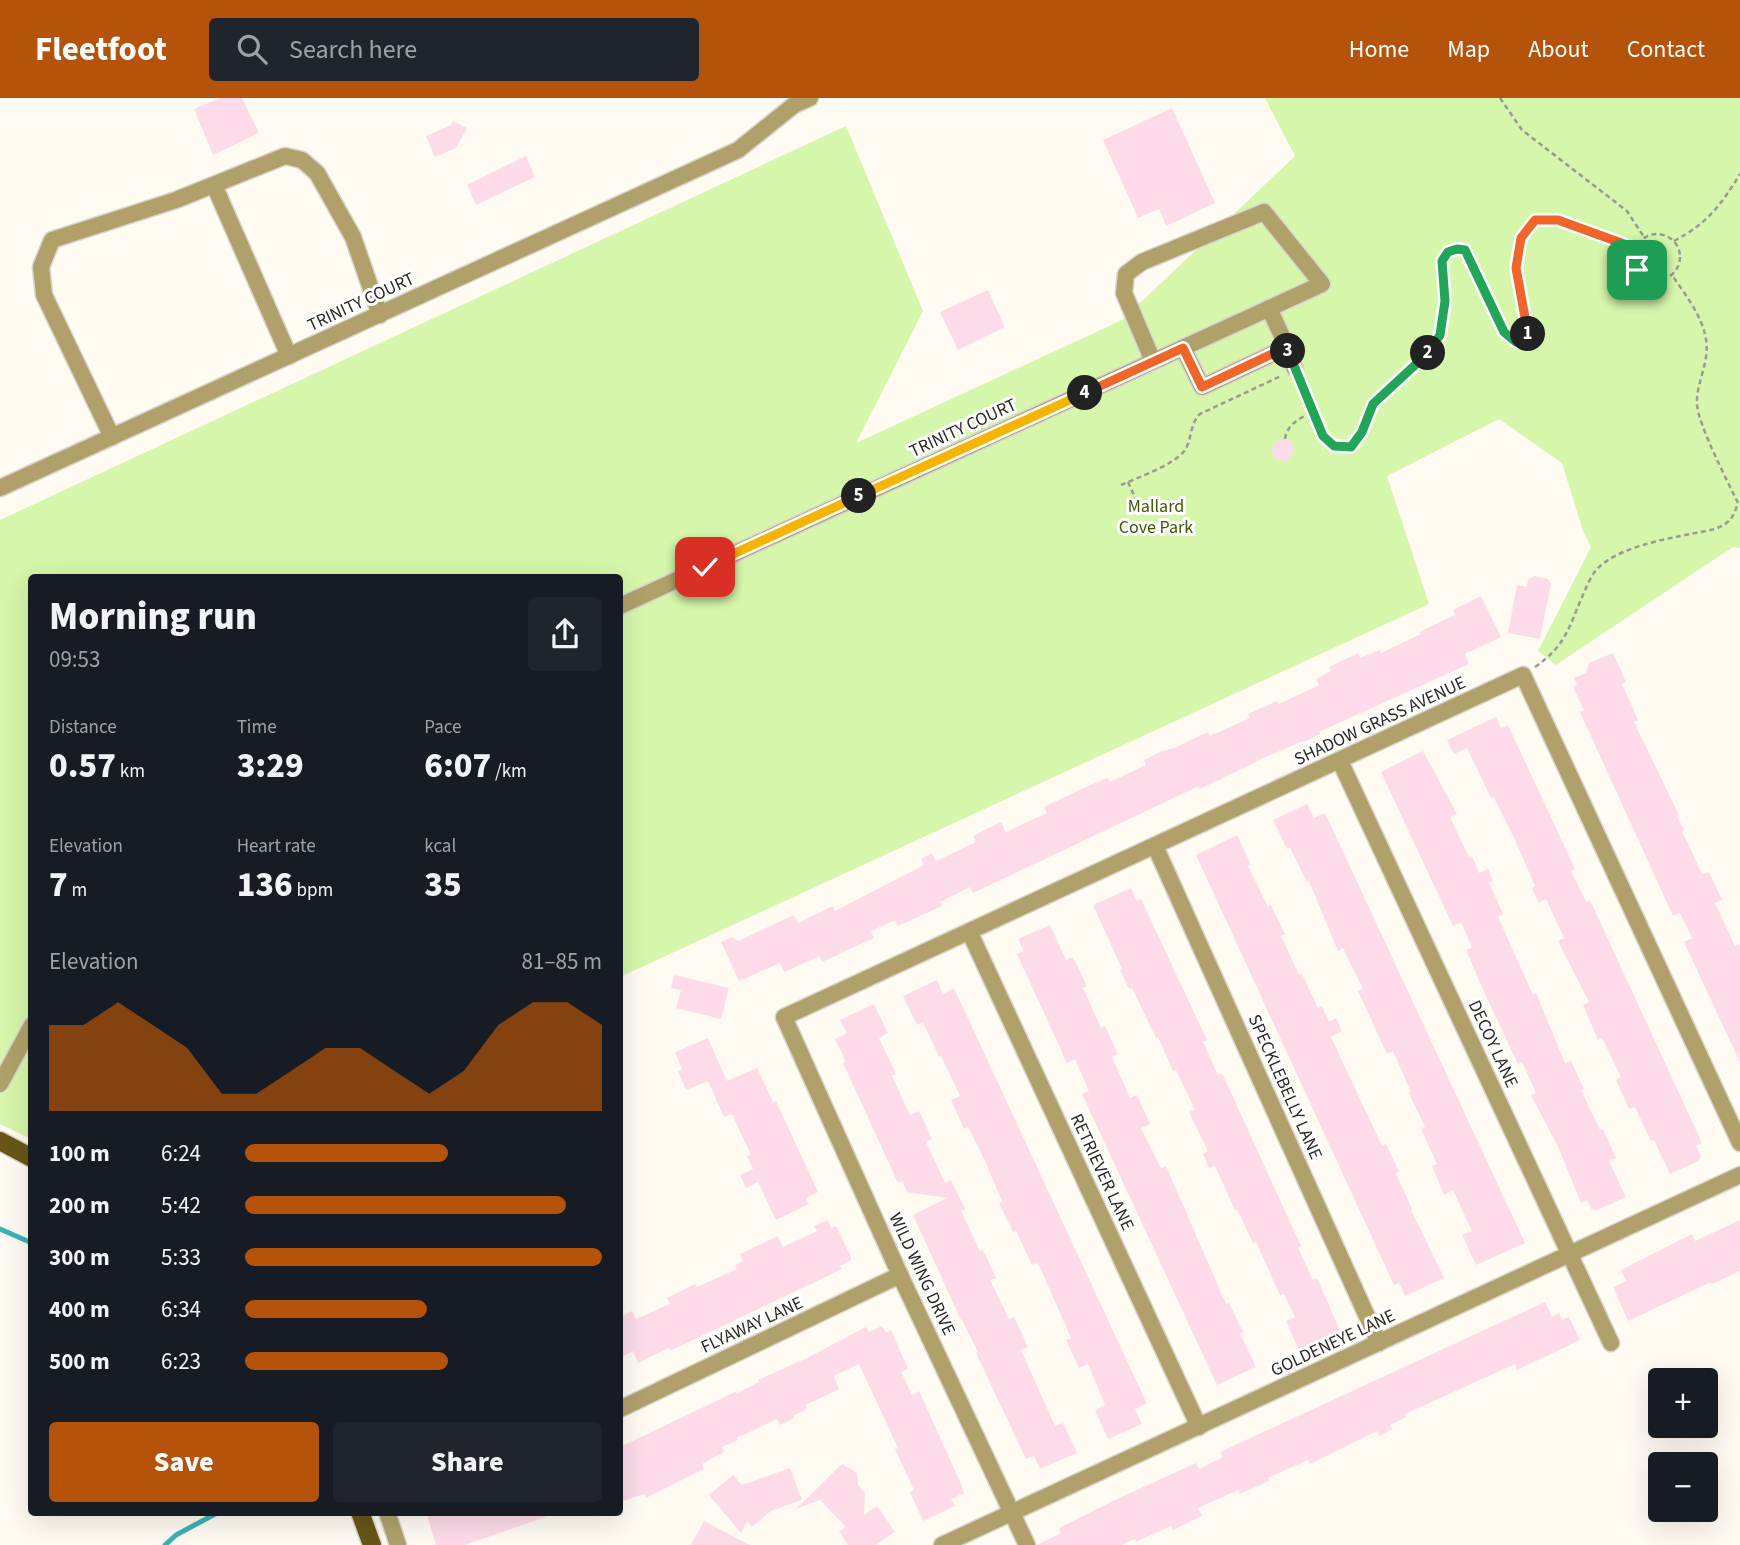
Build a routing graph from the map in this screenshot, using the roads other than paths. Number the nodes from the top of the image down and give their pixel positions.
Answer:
1 (810, 98) edge
2 (214, 184) junction
3 (1269, 308) junction
4 (380, 314) junction
5 (1287, 347) junction
6 (1183, 348) junction
7 (289, 356) junction
8 (1153, 361) junction
9 (1295, 369) road end
10 (112, 437) junction
11 (0, 488) edge
12 (623, 605) edge
13 (1340, 761) junction
14 (1155, 846) junction
15 (970, 933) junction
16 (784, 1017) joint
17 (28, 1032) edge
18 (0, 1084) edge
19 (0, 1142) edge
20 (1740, 1143) edge
21 (28, 1156) edge
22 (1740, 1175) edge
23 (1570, 1255) junction
24 (900, 1275) junction
25 (1379, 1343) junction
26 (1611, 1343) dead end
27 (623, 1408) edge
28 (1199, 1427) junction
29 (1012, 1512) junction
30 (361, 1516) edge
31 (388, 1516) edge
32 (372, 1545) edge
33 (398, 1545) edge
34 (942, 1545) edge
35 (1027, 1545) edge

1 - 4 street, TRINITY COURT
2 - 4 street
2 - 7 street
2 - 10 street
3 - 5 street
3 - 6 street, TRINITY COURT
3 - 8 street, TRINITY COURT
4 - 7 street, TRINITY COURT
5 - 6 street
5 - 9 street
6 - 8 street, TRINITY COURT
7 - 10 street, TRINITY COURT
8 - 12 street, TRINITY COURT
10 - 11 street, TRINITY COURT
13 - 14 street, SHADOW GRASS AVENUE
13 - 20 street, SHADOW GRASS AVENUE
13 - 23 street, DECOY LANE
14 - 15 street, SHADOW GRASS AVENUE
14 - 25 street, SPECKLEBELLY LANE
15 - 16 street, SHADOW GRASS AVENUE
15 - 28 street, RETRIEVER LANE
16 - 24 street, WILD WING DRIVE
17 - 18 street
19 - 21 main road
22 - 23 street, GOLDENEYE LANE
23 - 25 street, GOLDENEYE LANE
23 - 26 street, DECOY LANE
24 - 27 street, FLYAWAY LANE
24 - 29 street, WILD WING DRIVE
25 - 28 street, GOLDENEYE LANE
28 - 29 street, GOLDENEYE LANE
29 - 34 street, GOLDENEYE LANE
29 - 35 street, WILD WING DRIVE
30 - 32 main road
31 - 33 street

